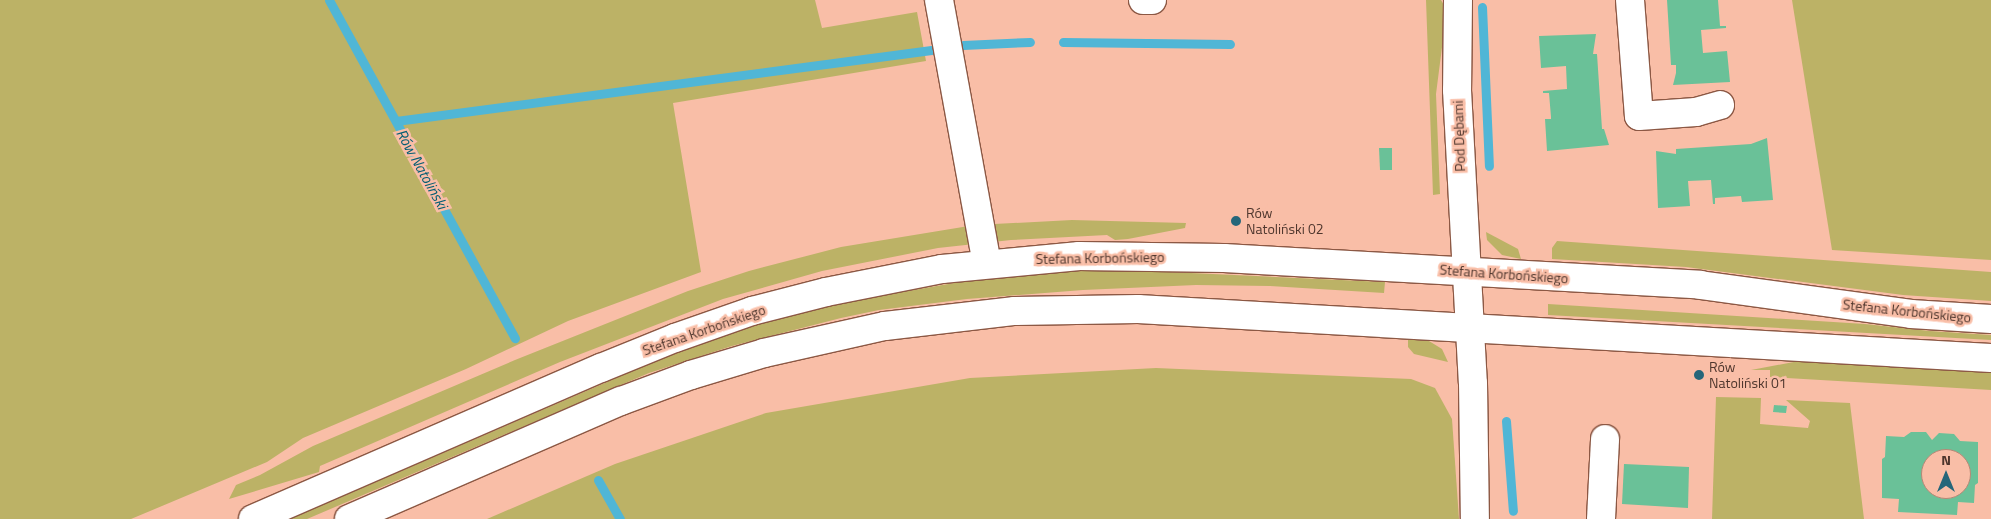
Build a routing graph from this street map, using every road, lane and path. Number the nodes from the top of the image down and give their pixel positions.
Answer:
1 (939, 0) edge
2 (1143, 0) edge
3 (1152, 0) edge
4 (1458, 0) edge
5 (1630, 0) edge
6 (1720, 105) dead end
7 (988, 264) junction
8 (1466, 272) junction
9 (1991, 319) edge
10 (1469, 327) junction
11 (1991, 358) edge
12 (1605, 439) dead end
13 (253, 519) edge
14 (349, 519) edge
15 (1475, 519) edge
16 (1601, 519) edge

1 - 7 street
2 - 3 street
4 - 8 street, Pod Dębami
5 - 6 street
7 - 8 street, Stefana Korbońskiego
7 - 13 street, Stefana Korbońskiego
8 - 9 street, Stefana Korbońskiego
8 - 10 street, Pod Dębami
10 - 11 street
10 - 14 street
10 - 15 street, Pod Dębami
12 - 16 street

